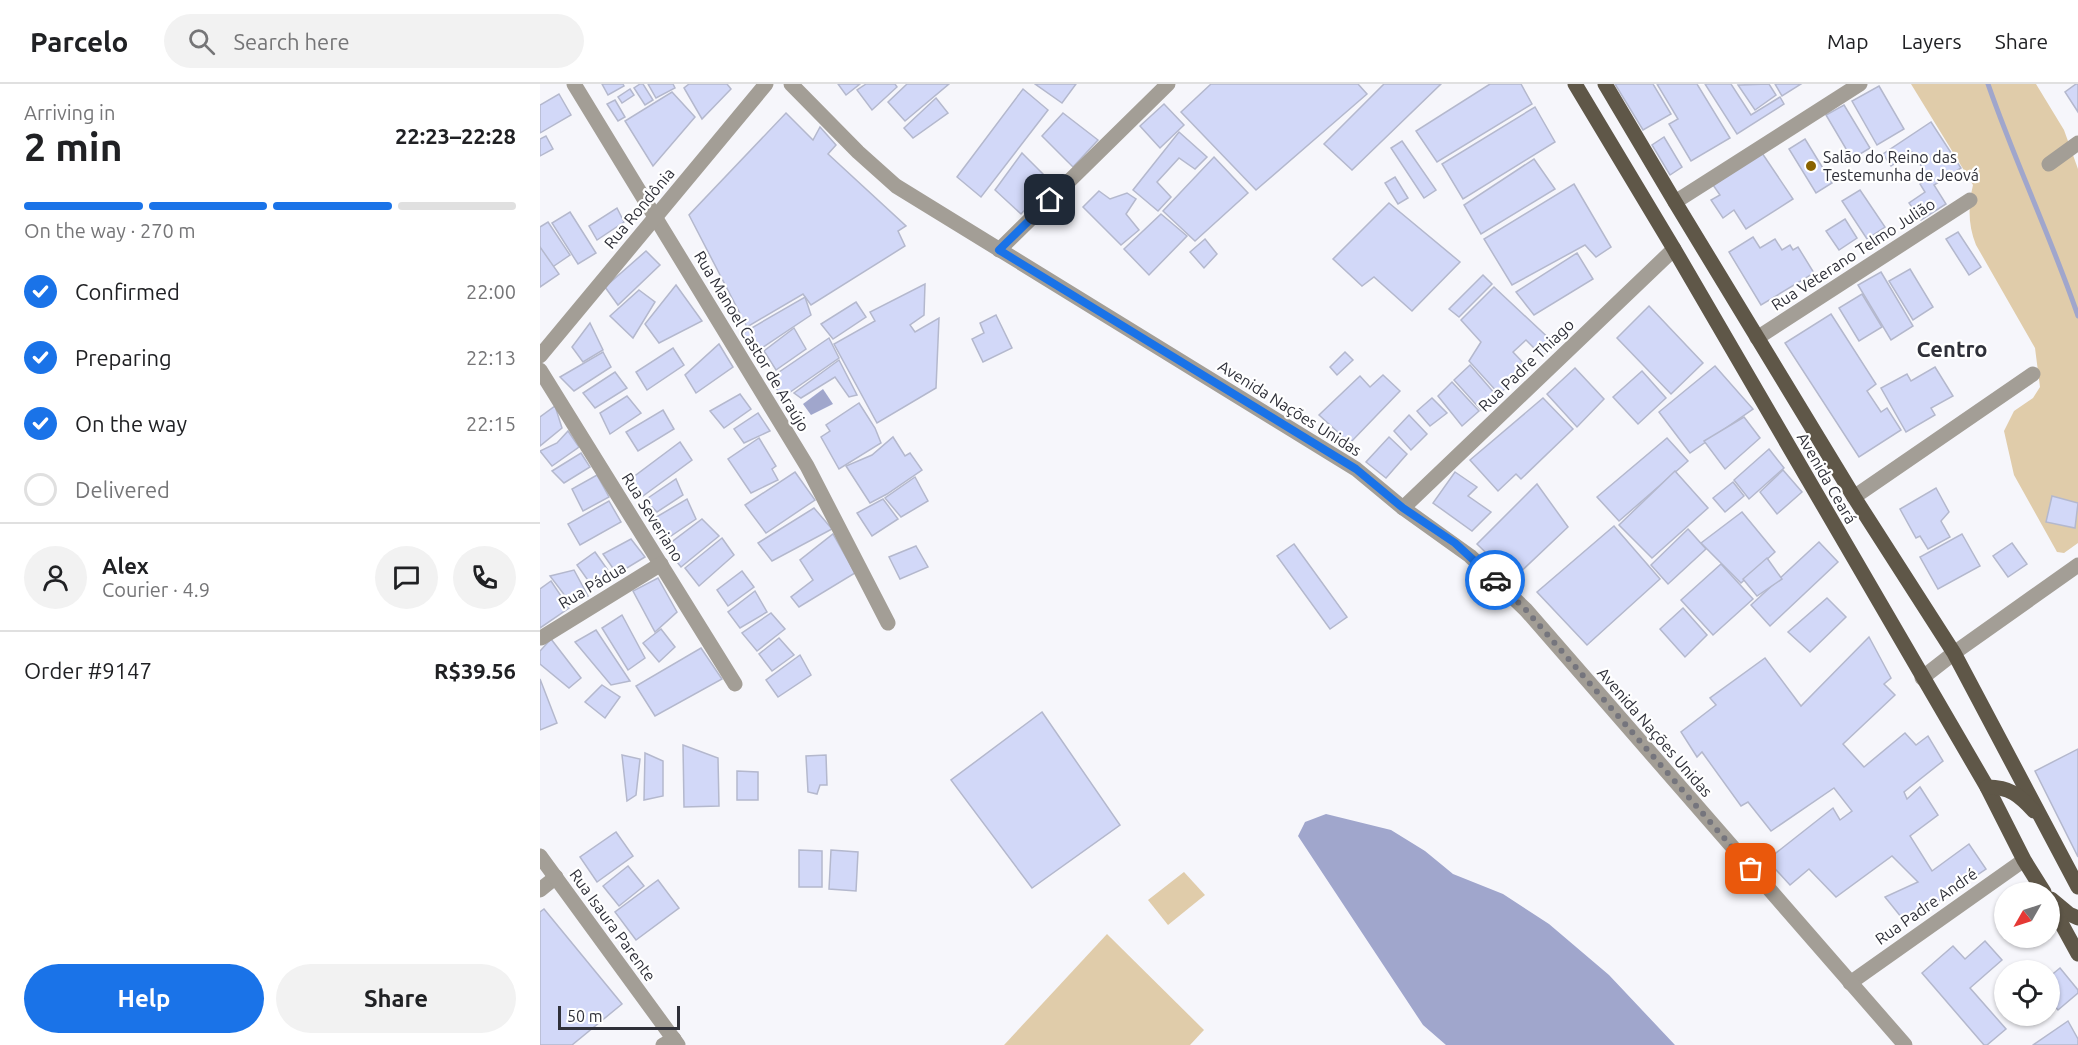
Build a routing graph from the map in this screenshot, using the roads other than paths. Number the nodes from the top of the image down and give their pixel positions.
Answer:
1 (574, 84) edge
2 (765, 84) edge
3 (791, 84) edge
4 (1168, 84) edge
5 (1575, 84) edge
6 (1605, 84) edge
7 (1860, 84) edge
8 (2078, 143) edge
9 (2049, 164) dead end
10 (1970, 200) dead end
11 (1675, 202) junction
12 (656, 216) junction
13 (1674, 249) junction
14 (999, 250) junction
15 (1757, 338) junction
16 (540, 356) edge
17 (540, 370) edge
18 (2033, 374) dead end
19 (1854, 497) junction
20 (1403, 508) junction
21 (661, 564) junction
22 (2078, 565) edge
23 (888, 623) dead end
24 (541, 638) edge
25 (1954, 653) junction
26 (1922, 678) junction
27 (735, 684) dead end
28 (1987, 787) junction
29 (2045, 822) junction
30 (540, 856) edge
31 (2024, 860) junction
32 (556, 877) junction
33 (2038, 882) edge
34 (2078, 887) edge
35 (540, 890) edge
36 (2060, 907) edge
37 (2078, 918) edge
38 (2060, 920) edge
39 (2078, 954) edge
40 (1850, 982) junction
41 (672, 1043) edge
42 (1905, 1045) edge

1 - 12 street, Rua Manoel Castor de Araújo
2 - 12 street, Rua Rondônia
3 - 14 street, Avenida Nações Unidas
4 - 14 street
5 - 13 main road, Avenida Ceará
6 - 11 main road, Avenida Ceará
7 - 11 street
8 - 9 street
10 - 15 street, Rua Veterano Telmo Julião
11 - 15 main road, Avenida Ceará
12 - 16 street, Rua Rondônia
12 - 23 street, Rua Manoel Castor de Araújo
13 - 20 street, Rua Padre Thiago
13 - 26 main road, Avenida Ceará
14 - 20 street, Avenida Nações Unidas
15 - 19 main road, Avenida Ceará
17 - 21 street, Rua Severiano
18 - 19 street
19 - 25 main road, Avenida Ceará
20 - 40 street, Avenida Nações Unidas
21 - 24 street, Rua Pádua
21 - 27 street, Rua Severiano
22 - 25 street
25 - 26 street
25 - 29 main road, Avenida Ceará
26 - 28 main road, Avenida Ceará
28 - 29 main road
28 - 31 main road, Avenida Ceará
29 - 34 main road, Avenida Ceará
30 - 32 street, Rua Isaura Parente
31 - 33 main road, Avenida Ceará
31 - 40 street, Rua Padre André
32 - 35 street
32 - 41 street, Rua Isaura Parente
36 - 37 main road
38 - 39 main road
40 - 42 street, Avenida Nações Unidas

